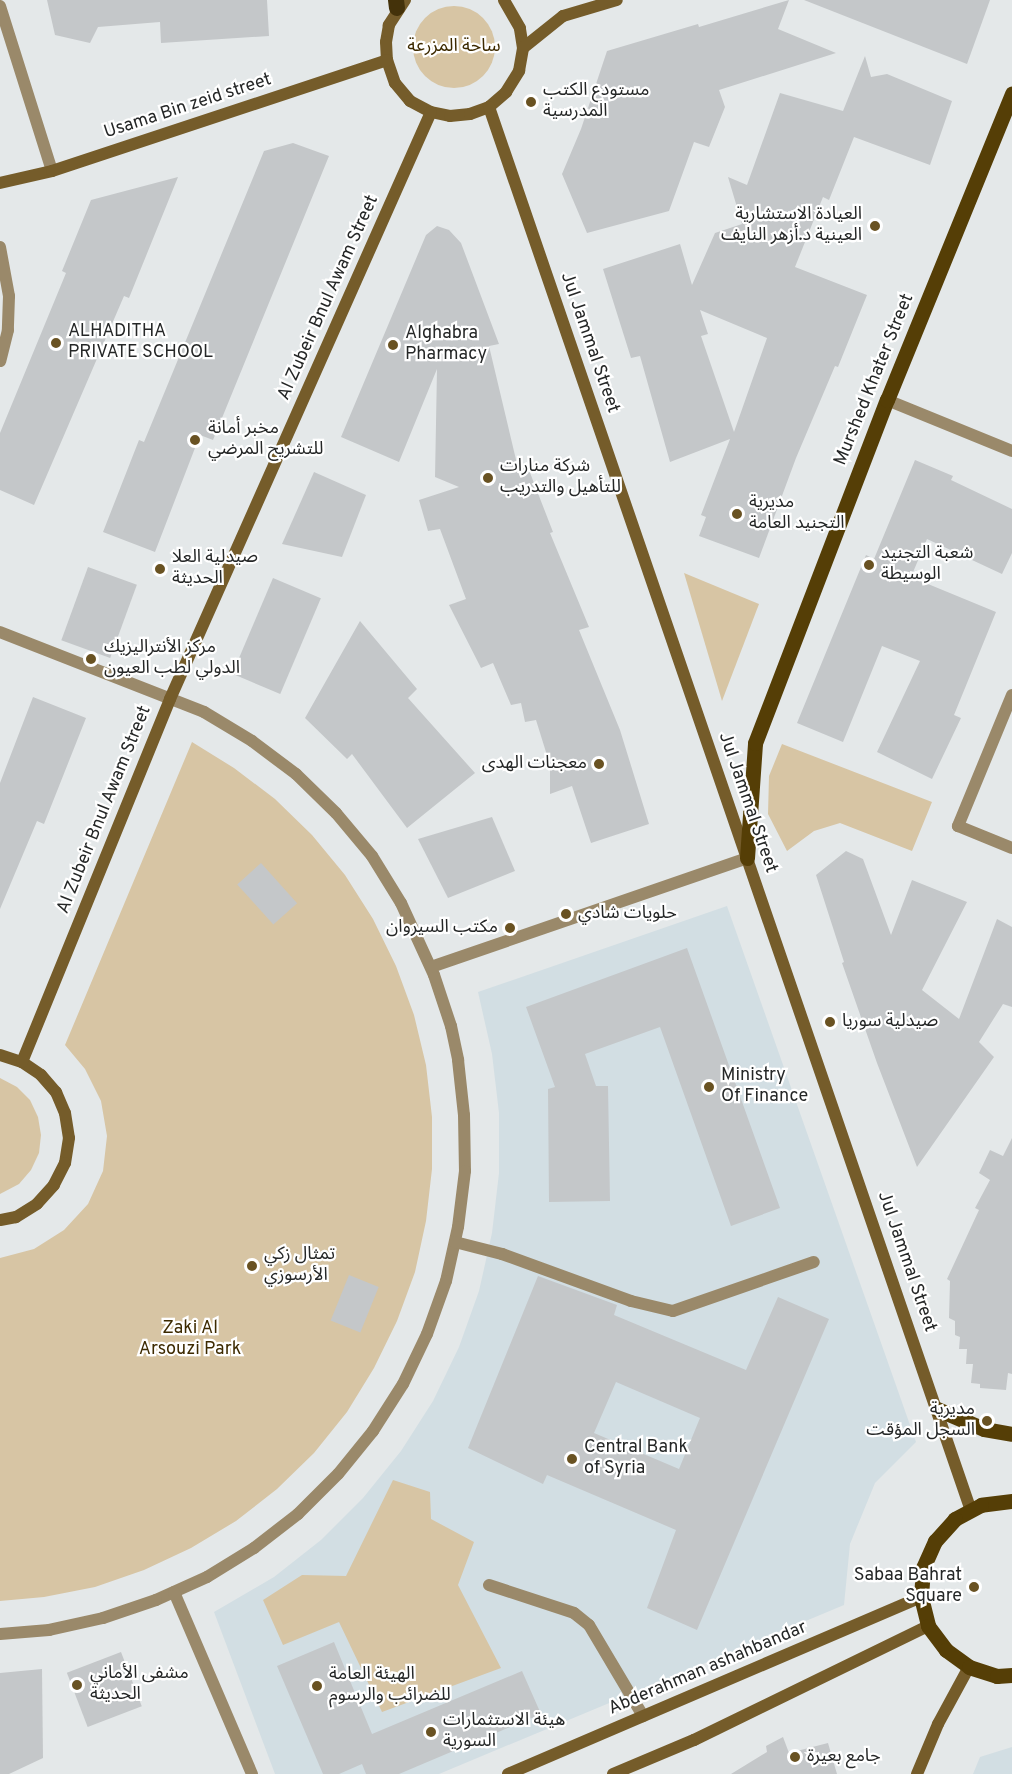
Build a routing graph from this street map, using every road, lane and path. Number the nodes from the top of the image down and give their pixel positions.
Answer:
1 (504, 0) edge
2 (617, 0) edge
3 (399, 3) edge
4 (0, 6) edge
5 (523, 48) junction
6 (387, 60) junction
7 (1012, 93) edge
8 (489, 107) junction
9 (431, 112) junction
10 (52, 171) junction
11 (0, 183) edge
12 (0, 247) edge
13 (0, 361) edge
14 (887, 400) junction
15 (1012, 451) edge
16 (0, 632) edge
17 (1012, 695) edge
18 (170, 699) junction
19 (1012, 848) edge
20 (747, 858) junction
21 (431, 967) junction
22 (0, 1055) edge
23 (22, 1062) junction
24 (0, 1220) edge
25 (455, 1242) junction
26 (814, 1262) dead end
27 (937, 1409) junction
28 (1012, 1434) edge
29 (1012, 1501) edge
30 (971, 1511) junction
31 (489, 1585) dead end
32 (174, 1592) junction
33 (921, 1597) junction
34 (928, 1626) junction
35 (0, 1634) edge
36 (969, 1667) junction
37 (1012, 1675) edge
38 (643, 1716) junction
39 (252, 1774) edge
40 (508, 1774) edge
41 (613, 1774) edge
42 (917, 1774) edge

1 - 5 main road
2 - 5 main road
3 - 6 main road
4 - 10 street
5 - 8 main road
6 - 9 main road
6 - 10 main road, Usama Bin zeid street
7 - 14 main road, Murshed Khater Street
8 - 9 main road
8 - 20 main road, Jul Jammal Street
9 - 18 main road, Al Zubeir Bnul Awam Street
10 - 11 main road, Usama Bin zeid street
12 - 13 street
14 - 15 street
14 - 20 main road, Murshed Khater Street
16 - 18 street
17 - 19 street
18 - 21 street
18 - 23 main road, Al Zubeir Bnul Awam Street
20 - 21 street
20 - 27 main road, Jul Jammal Street
21 - 25 street
22 - 23 main road
23 - 24 main road
25 - 26 street
25 - 32 street
27 - 28 main road
27 - 30 main road, Jul Jammal Street
29 - 30 main road
30 - 33 main road
31 - 38 street
32 - 35 street
32 - 39 street
33 - 34 main road
33 - 38 main road, Abderahman ashahbandar
34 - 36 main road
34 - 41 main road
36 - 37 main road
36 - 42 main road
38 - 40 main road, Abderahman ashahbandar

